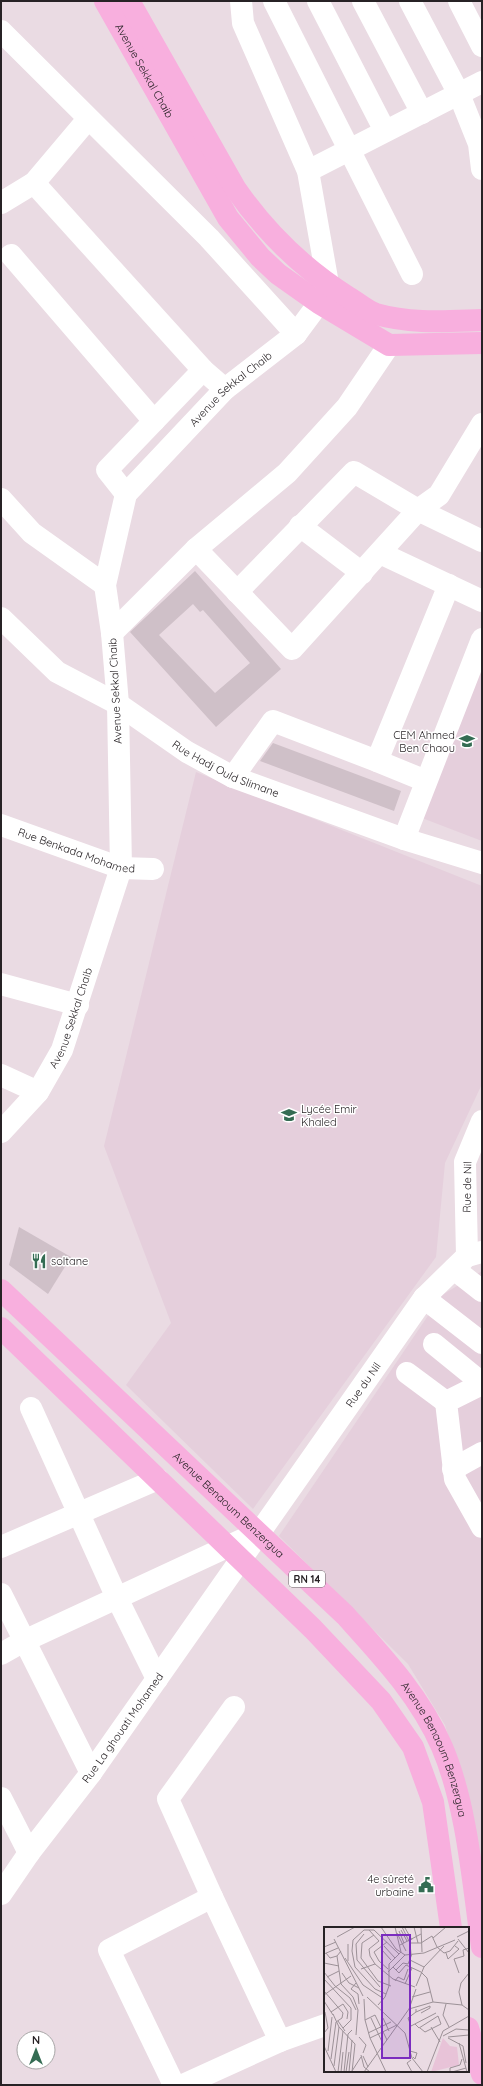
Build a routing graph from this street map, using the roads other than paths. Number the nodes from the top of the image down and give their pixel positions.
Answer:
1 (105, 1) edge
2 (129, 1) edge
3 (241, 1) edge
4 (274, 1) edge
5 (318, 1) edge
6 (363, 1) edge
7 (410, 1) edge
8 (459, 1) edge
9 (1, 31) edge
10 (482, 46) edge
11 (482, 82) edge
12 (459, 94) junction
13 (482, 94) edge
14 (422, 113) junction
15 (88, 119) junction
16 (385, 132) junction
17 (481, 144) edge
18 (350, 149) junction
19 (482, 169) edge
20 (308, 171) junction
21 (34, 183) junction
22 (1, 203) edge
23 (11, 255) dead end
24 (412, 274) dead end
25 (324, 294) junction
26 (482, 320) edge
27 (296, 334) junction
28 (482, 343) edge
29 (389, 345) junction
30 (203, 370) junction
31 (225, 389) junction
32 (154, 421) junction
33 (482, 425) edge
34 (126, 494) junction
35 (1, 499) edge
36 (418, 510) junction
37 (300, 526) junction
38 (482, 541) edge
39 (196, 549) junction
40 (380, 552) junction
41 (362, 573) junction
42 (105, 585) junction
43 (449, 585) junction
44 (237, 592) junction
45 (482, 601) edge
46 (1, 618) edge
47 (112, 633) junction
48 (482, 639) edge
49 (118, 704) junction
50 (377, 761) junction
51 (233, 777) junction
52 (426, 781) junction
53 (1, 824) edge
54 (404, 839) junction
55 (482, 863) edge
56 (121, 868) junction
57 (153, 869) dead end
58 (1, 984) edge
59 (78, 1005) junction
60 (1, 1074) edge
61 (38, 1092) junction
62 (482, 1122) edge
63 (1, 1132) edge
64 (468, 1259) edge
65 (1, 1290) edge
66 (482, 1291) edge
67 (424, 1298) junction
68 (1, 1328) edge
69 (482, 1343) edge
70 (434, 1344) dead end
71 (407, 1373) dead end
72 (482, 1383) edge
73 (446, 1402) junction
74 (31, 1408) dead end
75 (482, 1453) edge
76 (453, 1469) junction
77 (158, 1479) junction
78 (79, 1513) junction
79 (482, 1527) edge
80 (258, 1534) junction
81 (1, 1547) edge
82 (234, 1553) junction
83 (1, 1594) edge
84 (117, 1598) junction
85 (24, 1641) junction
86 (1, 1654) edge
87 (157, 1679) junction
88 (234, 1707) dead end
89 (91, 1773) junction
90 (1, 1798) edge
91 (29, 1853) junction
92 (1, 1894) edge
93 (212, 1898) junction
94 (451, 1927) edge
95 (482, 1947) edge
96 (324, 2025) edge
97 (469, 2031) edge
98 (280, 2041) junction
99 (482, 2074) edge
100 (174, 2085) edge
101 (182, 2085) edge

1 - 25 main road, Avenue Sekkal Chaib
2 - 25 main road, Avenue Sekkal Chaib
3 - 20 street
4 - 18 street
5 - 16 street
6 - 14 street
7 - 12 street
8 - 10 street
9 - 15 street
11 - 12 street
12 - 13 street
12 - 14 street
12 - 17 street
14 - 16 street
15 - 21 street
15 - 27 street
16 - 18 street
17 - 19 street
18 - 20 street
18 - 24 street
20 - 25 street
21 - 22 street
21 - 30 street
23 - 32 street
25 - 26 main road, Avenue Sekkal Chaib
25 - 27 street, Avenue Sekkal Chaib
25 - 29 main road, Avenue Sekkal Chaib
27 - 31 street, Avenue Sekkal Chaib
28 - 29 main road
29 - 39 street
30 - 31 street
30 - 32 street
31 - 34 street, Avenue Sekkal Chaib
32 - 34 street
33 - 36 street
34 - 42 street, Avenue Sekkal Chaib
35 - 42 street
36 - 37 street
36 - 38 street
36 - 40 street
37 - 41 street
37 - 44 street
39 - 44 street
39 - 47 street
40 - 41 street
40 - 43 street
41 - 44 street
42 - 47 street, Avenue Sekkal Chaib
43 - 45 street
43 - 50 street
46 - 49 street, Rue Hadj Ould Slimane
47 - 49 street, Avenue Sekkal Chaib
48 - 52 street
49 - 51 street, Rue Hadj Ould Slimane
49 - 56 street, Avenue Sekkal Chaib
50 - 51 street
50 - 52 street
51 - 54 street, Rue Hadj Ould Slimane
52 - 54 street
53 - 56 street, Rue Benkada Mohamed
54 - 55 street, Rue Hadj Ould Slimane
56 - 57 street, Rue Benkada Mohamed
56 - 59 street, Avenue Sekkal Chaib
58 - 59 street
59 - 61 street, Avenue Sekkal Chaib
60 - 61 street
61 - 63 street, Avenue Sekkal Chaib
62 - 64 street, Rue de Nil
64 - 66 street
64 - 67 street, Rue du Nil
65 - 80 main road, Avenue Benaoum Benzergua / RN 14
67 - 69 street
67 - 80 street, Rue du Nil
68 - 77 main road, Avenue Benaoum Benzergua / RN 14
70 - 72 street
71 - 73 street
72 - 73 street
73 - 76 street
74 - 78 street
75 - 76 street
76 - 79 street
77 - 78 street
77 - 82 main road, Avenue Benaoum Benzergua / RN 14
78 - 81 street
78 - 84 street
80 - 82 street
80 - 95 main road, Avenue Benaoum Benzergua / RN 14
82 - 84 street
82 - 87 street, Rue La ghouati Mohamed
82 - 94 main road, Avenue Benaoum Benzergua / RN 14
83 - 85 street
84 - 85 street
84 - 87 street
85 - 86 street
85 - 89 street
87 - 89 street, Rue La ghouati Mohamed
88 - 93 street
89 - 91 street, Rue La ghouati Mohamed
90 - 91 street
91 - 92 street, Rue La ghouati Mohamed
93 - 98 street
93 - 100 street
96 - 98 street
97 - 99 main road
98 - 101 street

